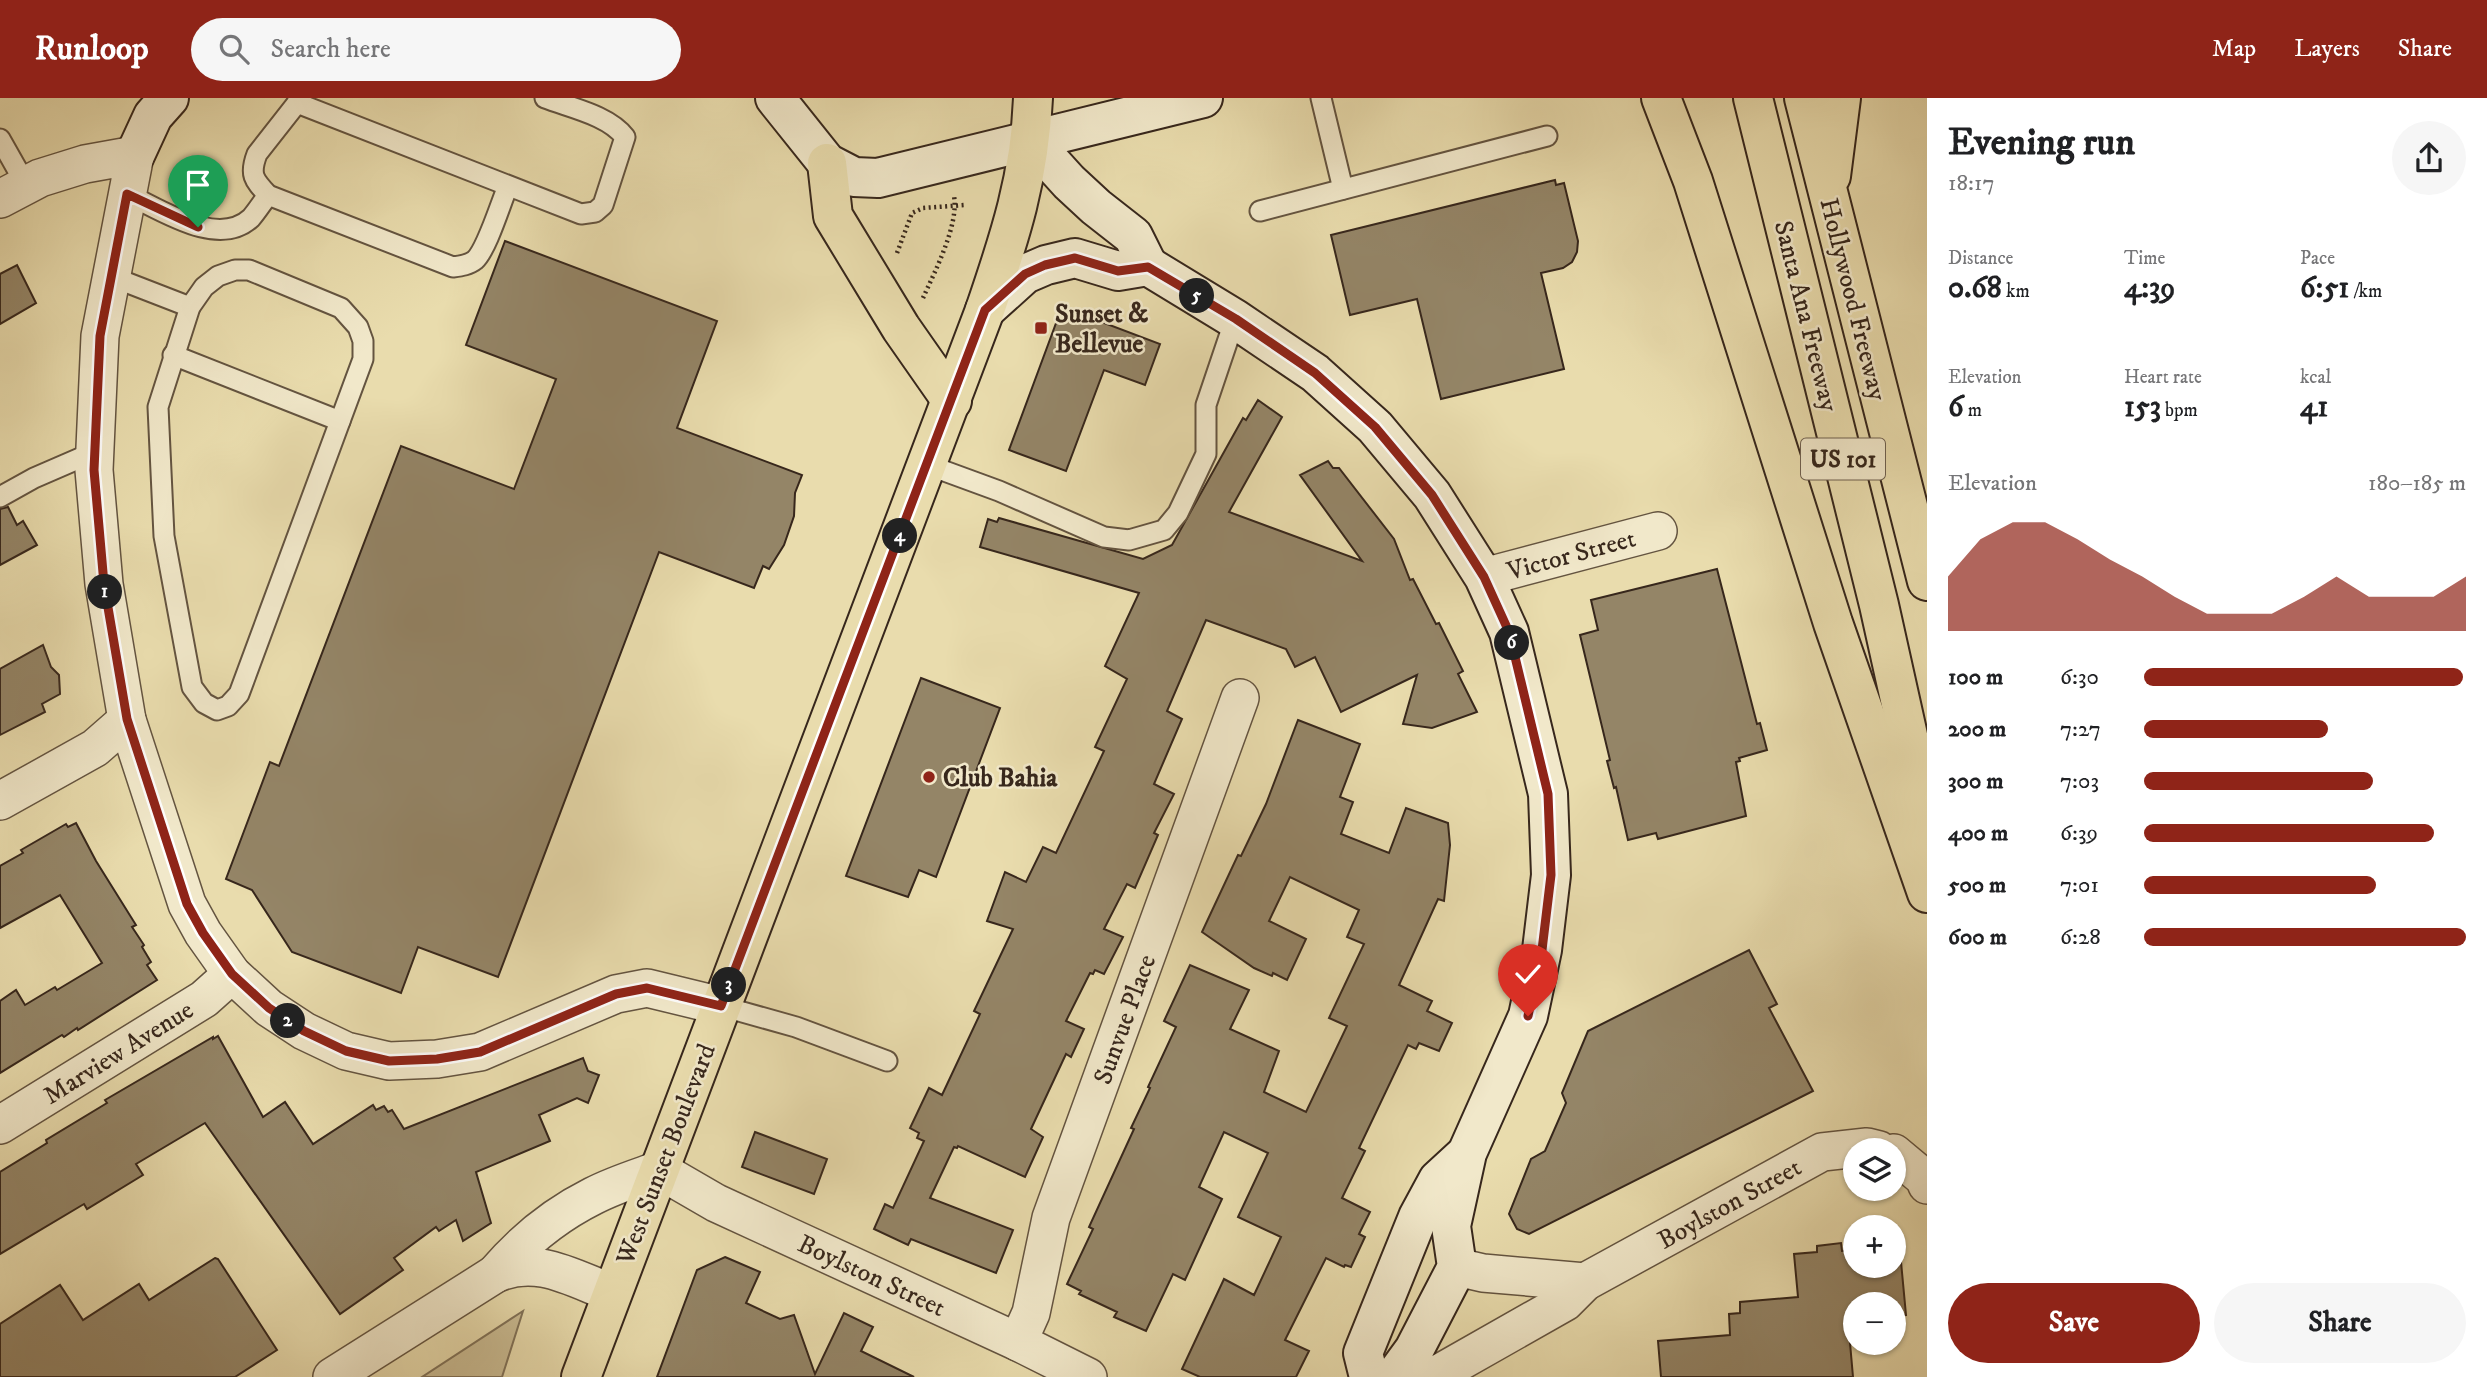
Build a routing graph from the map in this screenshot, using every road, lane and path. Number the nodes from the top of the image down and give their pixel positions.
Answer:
1 (169, 98) edge
2 (545, 98) edge
3 (775, 98) edge
4 (1034, 98) edge
5 (1203, 98) edge
6 (1321, 98) edge
7 (1661, 98) edge
8 (1687, 98) edge
9 (1754, 98) edge
10 (1804, 98) edge
11 (1840, 98) edge
12 (299, 101) edge
13 (1547, 136) dead end
14 (0, 139) edge
15 (1031, 140) junction
16 (135, 155) junction
17 (827, 163) junction
18 (508, 186) junction
19 (1342, 189) junction
20 (13, 192) edge
21 (127, 194) junction
22 (268, 195) junction
23 (954, 196) dead end
24 (1828, 199) junction
25 (955, 204) junction
26 (965, 205) dead end
27 (1260, 211) dead end
28 (891, 263) dead end
29 (1148, 267) junction
30 (110, 276) junction
31 (190, 307) junction
32 (919, 307) dead end
33 (985, 310) junction
34 (1236, 319) junction
35 (173, 355) junction
36 (952, 401) junction
37 (340, 421) junction
38 (94, 452) junction
39 (928, 465) junction
40 (0, 497) edge
41 (1658, 531) dead end
42 (1484, 577) junction
43 (1927, 581) edge
44 (1833, 623) junction
45 (1240, 698) dead end
46 (127, 719) junction
47 (0, 801) edge
48 (1927, 821) edge
49 (1927, 893) edge
50 (232, 974) junction
51 (721, 1006) junction
52 (887, 1061) dead end
53 (0, 1125) edge
54 (1843, 1150) edge
55 (1467, 1153) junction
56 (1906, 1165) edge
57 (659, 1170) junction
58 (1927, 1185) edge
59 (1457, 1267) junction
60 (495, 1274) junction
61 (1585, 1282) junction
62 (612, 1293) junction
63 (1018, 1342) junction
64 (1071, 1374) edge
65 (332, 1377) edge
66 (581, 1377) edge
67 (1385, 1377) edge

1 - 16 street
2 - 18 lane
3 - 17 street
4 - 15 main road, West Sunset Boulevard
5 - 15 street
6 - 19 lane
7 - 44 main road
8 - 44 main road
9 - 48 main road, Santa Ana Freeway / US 101
10 - 24 main road, Hollywood Freeway / US 101
11 - 24 main road
12 - 18 lane
12 - 22 lane
13 - 19 lane
14 - 20 lane
15 - 17 street
15 - 29 street
15 - 33 main road, West Sunset Boulevard
16 - 20 street
16 - 21 street
17 - 36 main road
18 - 22 lane
19 - 27 lane
21 - 22 lane
21 - 30 street
23 - 25 path
24 - 43 main road, Hollywood Freeway / US 101
25 - 26 path
25 - 28 path
25 - 32 path
29 - 33 street
29 - 34 street
30 - 31 lane
30 - 38 street
31 - 35 lane
31 - 37 lane
33 - 36 main road, West Sunset Boulevard
34 - 39 lane
34 - 42 street
35 - 37 lane
35 - 37 lane
36 - 39 main road, West Sunset Boulevard
38 - 40 lane
38 - 46 street
39 - 51 main road, West Sunset Boulevard
41 - 42 street, Victor Street
42 - 55 street
44 - 49 main road
45 - 63 street, Sunvue Place
46 - 47 street
46 - 50 street
50 - 51 street
50 - 53 street, Marview Avenue
51 - 52 lane
51 - 57 main road, West Sunset Boulevard
54 - 61 street, Boylston Street
55 - 59 street
55 - 67 street
56 - 58 street
57 - 60 street
57 - 62 main road, West Sunset Boulevard
57 - 63 street, Boylston Street
59 - 61 street
59 - 67 street
60 - 62 street
60 - 65 street
61 - 67 street, Boylston Street
62 - 66 main road, West Sunset Boulevard
63 - 64 street, Boylston Street

